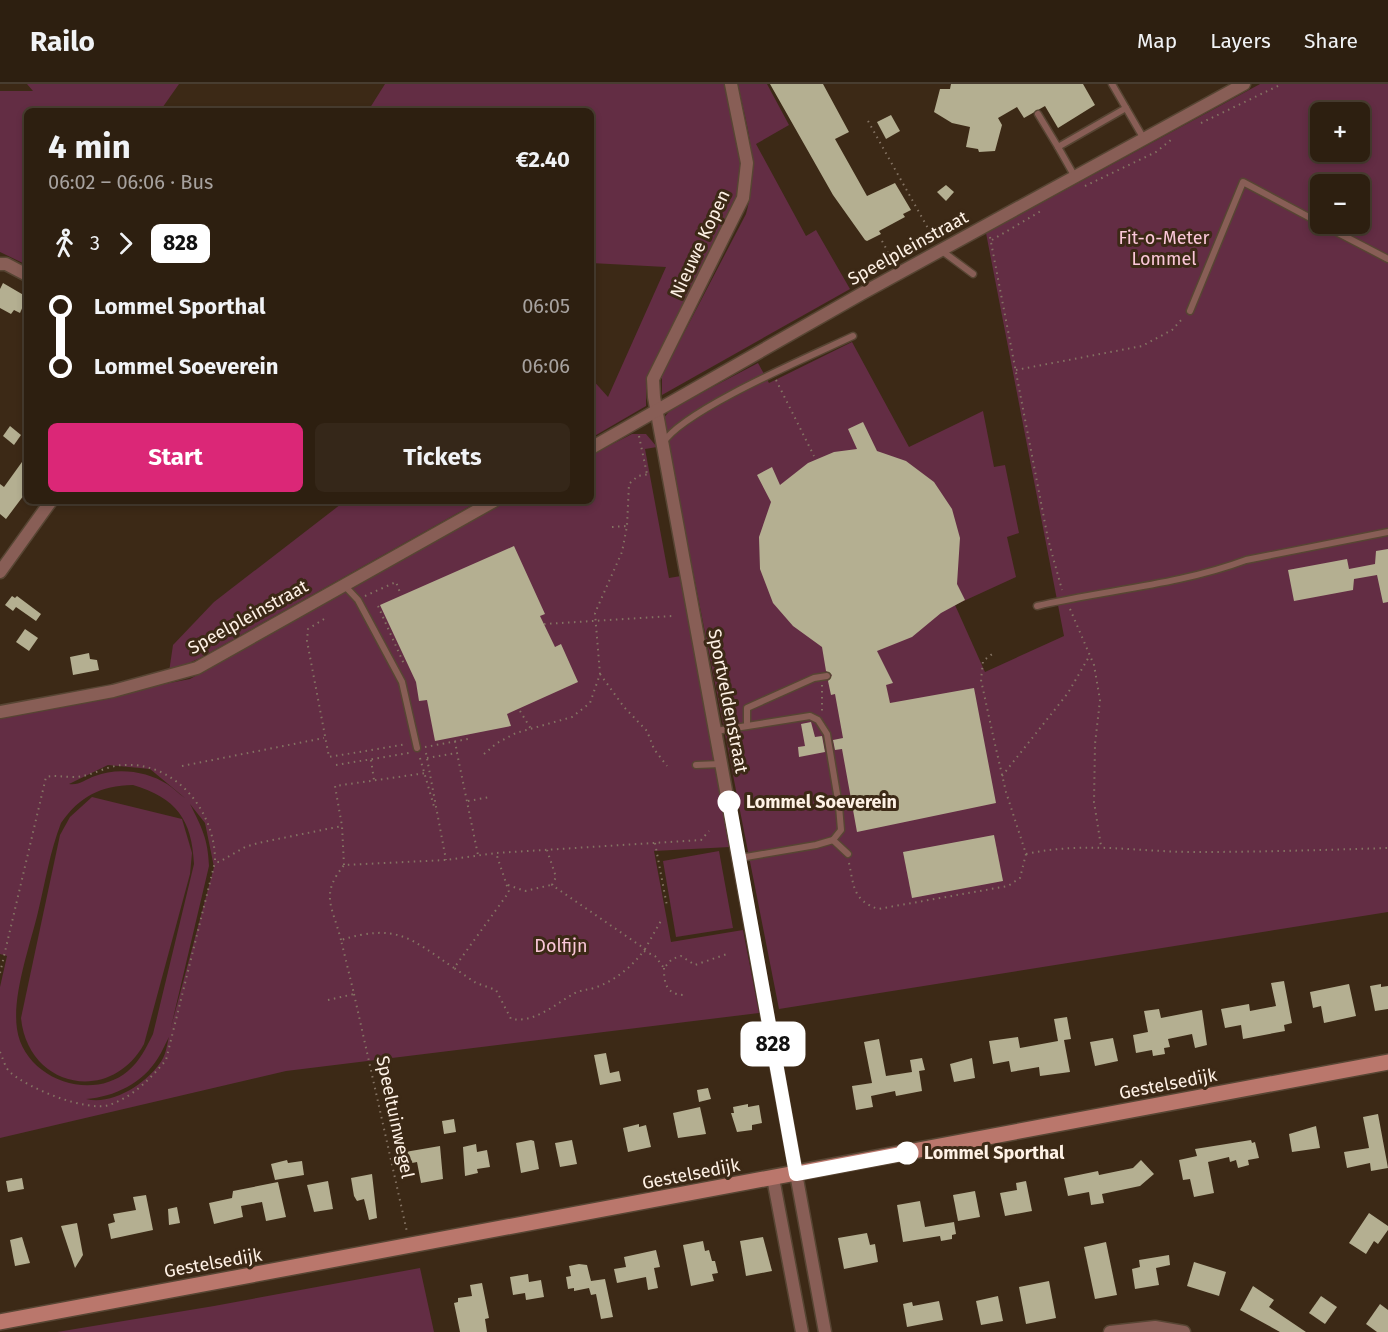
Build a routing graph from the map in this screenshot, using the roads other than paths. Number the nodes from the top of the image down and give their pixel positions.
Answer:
1 (731, 84) edge
2 (1112, 84) edge
3 (1244, 84) edge
4 (1126, 108) junction
5 (1038, 114) dead end
6 (1144, 139) junction
7 (1058, 147) junction
8 (1076, 177) junction
9 (1310, 218) edge
10 (1341, 234) edge
11 (939, 252) junction
12 (1388, 259) edge
13 (0, 264) edge
14 (24, 273) edge
15 (973, 274) dead end
16 (1190, 311) road end
17 (853, 336) dead end
18 (656, 412) junction
19 (594, 446) edge
20 (661, 446) junction
21 (49, 504) edge
22 (475, 505) edge
23 (1388, 532) edge
24 (0, 572) edge
25 (344, 585) junction
26 (1037, 606) dead end
27 (827, 676) dead end
28 (0, 712) edge
29 (747, 726) junction
30 (716, 731) junction
31 (417, 750) road end
32 (722, 764) junction
33 (696, 765) dead end
34 (833, 840) junction
35 (848, 854) road end
36 (740, 858) junction
37 (1388, 1062) edge
38 (796, 1174) junction
39 (773, 1178) junction
40 (0, 1322) edge
41 (1127, 1331) edge
42 (802, 1332) edge
43 (825, 1332) edge
44 (1110, 1332) edge
45 (1184, 1332) edge

1 - 18 street, Nieuwe Kopen
2 - 4 lane
3 - 6 street, Speelpleinstraat
4 - 6 lane
4 - 7 lane
5 - 7 lane
6 - 8 street, Speelpleinstraat
7 - 8 lane
8 - 11 street, Speelpleinstraat
9 - 16 lane
10 - 12 lane
11 - 15 lane
11 - 18 street, Speelpleinstraat
13 - 14 street
17 - 20 lane
18 - 19 street, Speelpleinstraat
18 - 20 street, Sportveldenstraat
20 - 30 street, Sportveldenstraat
21 - 24 street
22 - 25 street, Speelpleinstraat
23 - 26 lane
25 - 28 street, Speelpleinstraat
25 - 31 lane
27 - 29 lane
29 - 30 lane
29 - 34 lane
30 - 32 street, Sportveldenstraat
32 - 33 lane
32 - 36 street, Sportveldenstraat
34 - 35 lane
34 - 36 lane
36 - 38 street, Sportveldenstraat
37 - 38 main road, Gestelsedijk
38 - 39 main road, Gestelsedijk
38 - 43 street, Sportveldenstraat
39 - 40 main road, Gestelsedijk
39 - 42 street
41 - 44 street
41 - 45 street

